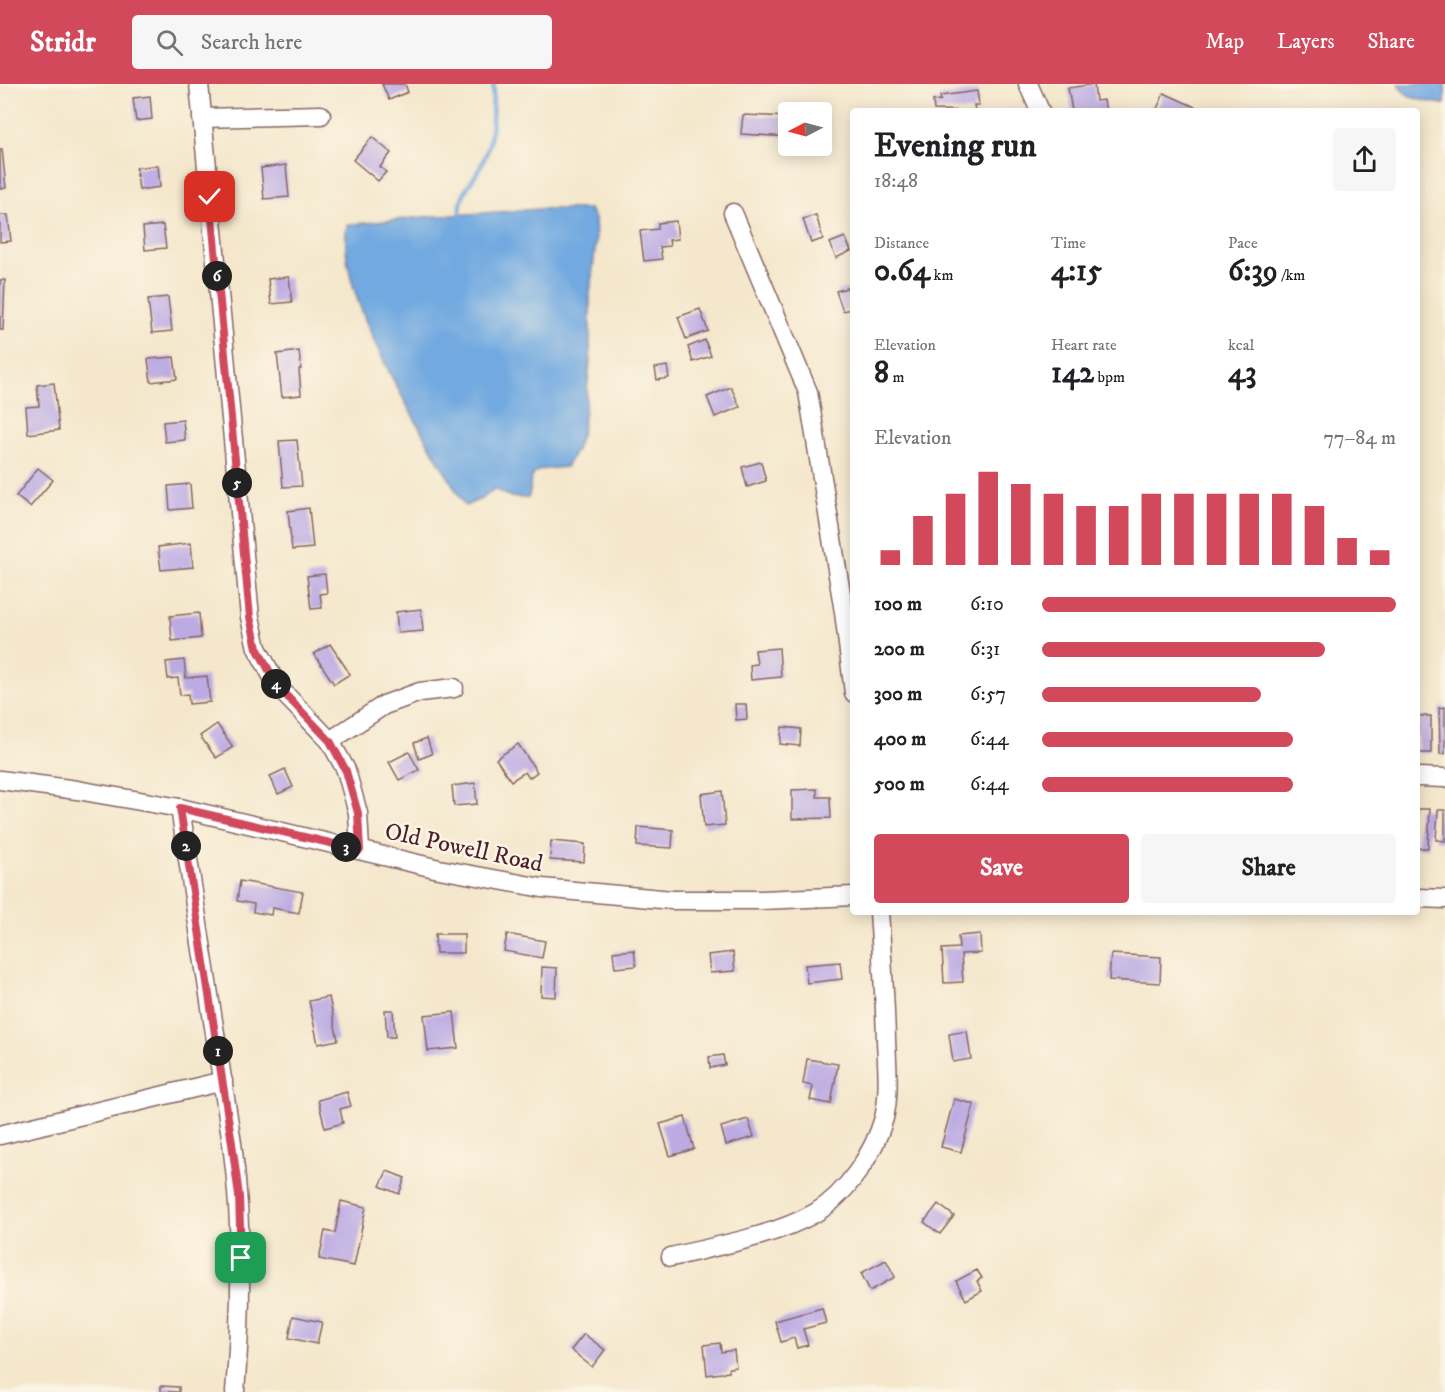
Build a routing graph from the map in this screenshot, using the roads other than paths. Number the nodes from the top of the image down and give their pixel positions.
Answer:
1 (199, 84) edge
2 (1028, 84) edge
3 (1039, 108) edge
4 (321, 114) dead end
5 (202, 118) junction
6 (733, 213) dead end
7 (850, 661) edge
8 (454, 688) dead end
9 (330, 741) junction
10 (1420, 777) edge
11 (1445, 778) edge
12 (0, 780) edge
13 (180, 808) junction
14 (360, 850) junction
15 (850, 896) edge
16 (1420, 898) edge
17 (1445, 899) edge
18 (879, 915) edge
19 (223, 1081) junction
20 (0, 1135) edge
21 (671, 1257) dead end
22 (235, 1392) edge

1 - 5 street
2 - 3 street
4 - 5 street
5 - 9 street
6 - 7 street
8 - 9 street
9 - 14 street
10 - 11 street
12 - 13 street, Old Powell Road
13 - 14 street, Old Powell Road
13 - 19 street
14 - 15 street, Old Powell Road
16 - 17 street
18 - 21 street
19 - 20 street
19 - 22 street

